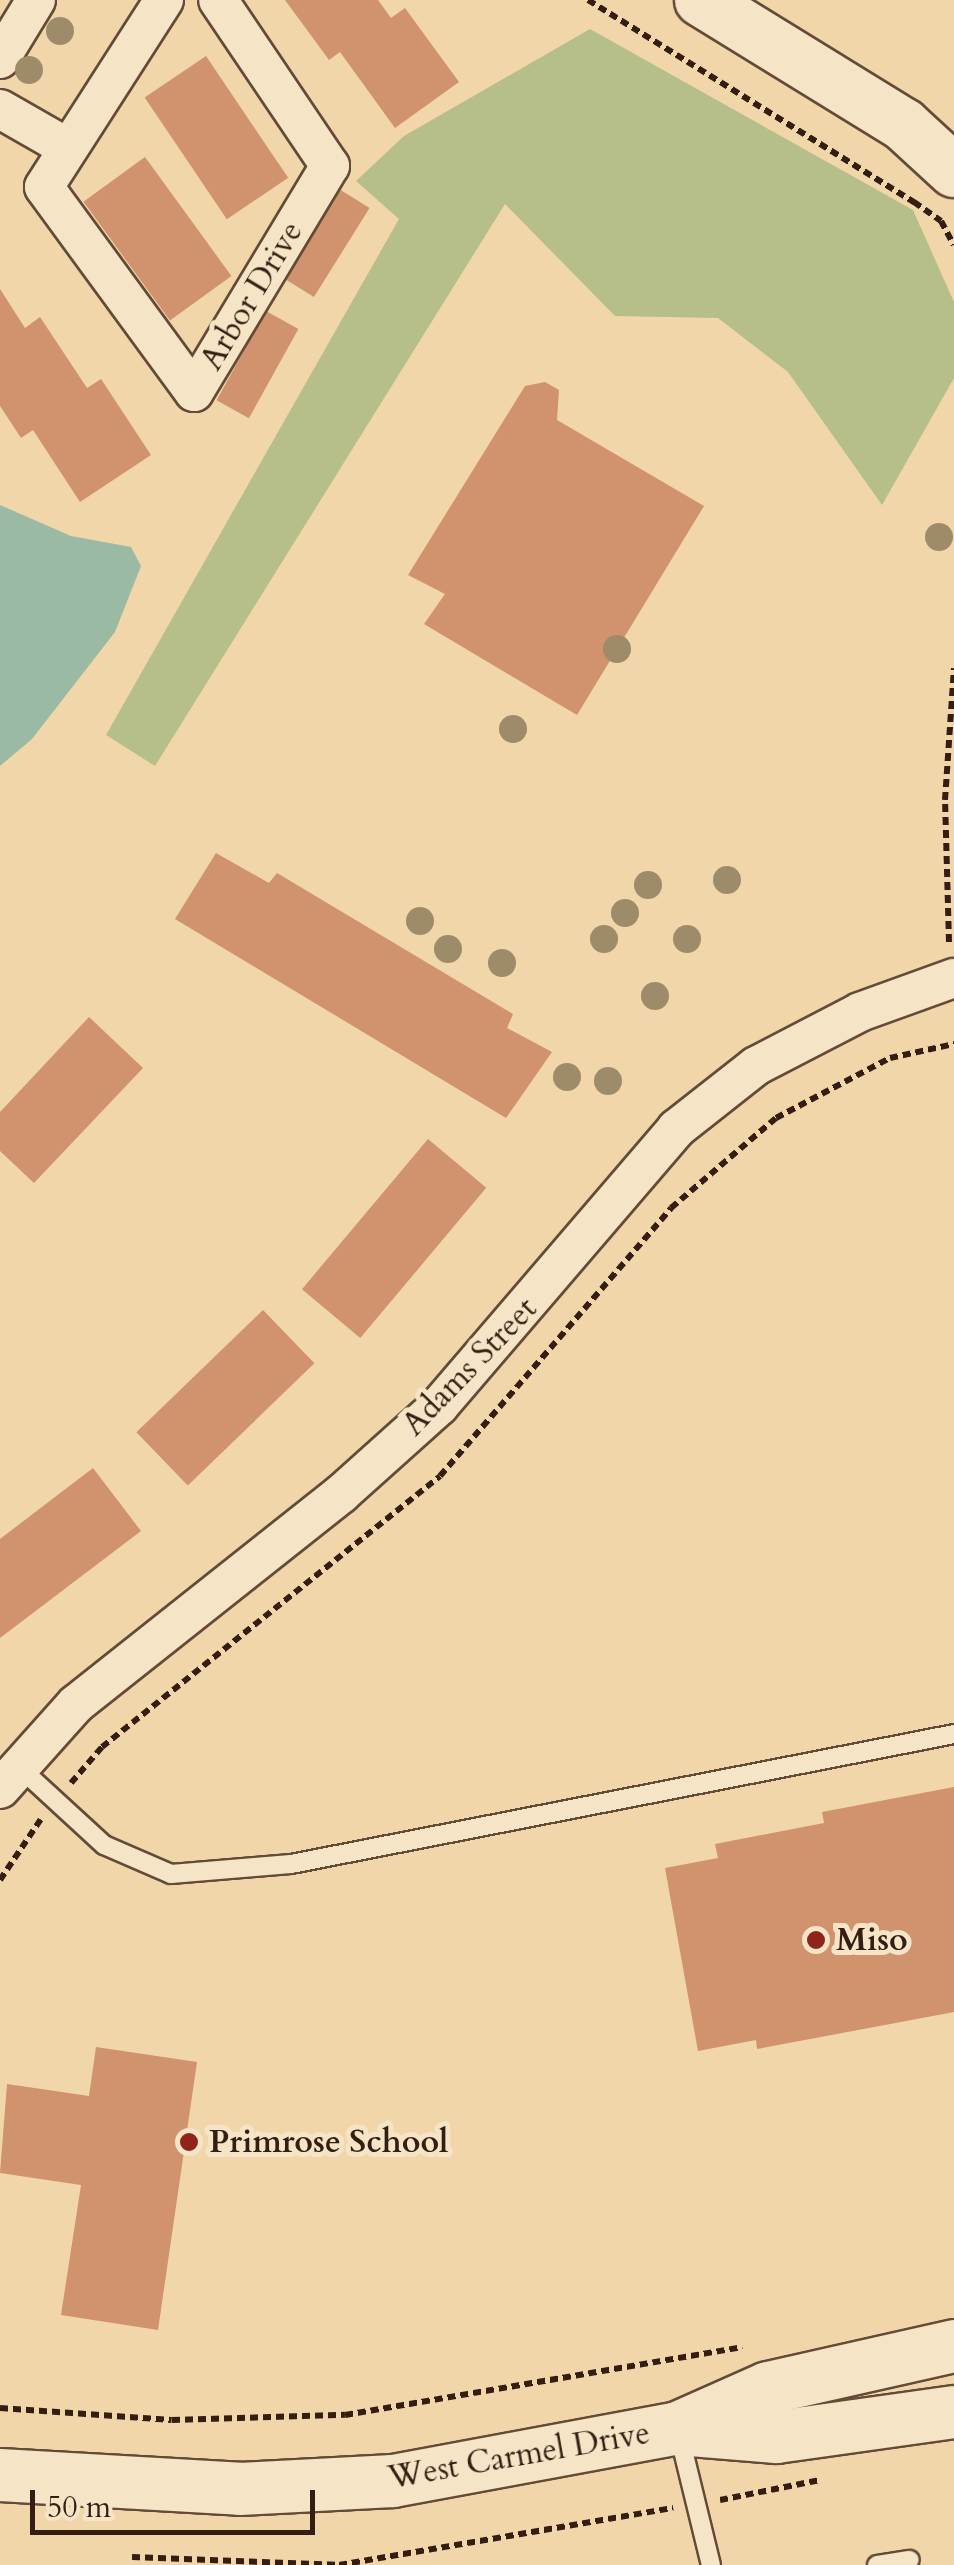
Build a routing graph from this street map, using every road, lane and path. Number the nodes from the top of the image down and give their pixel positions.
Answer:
1 (36, 0) edge
2 (164, 0) edge
3 (218, 0) edge
4 (588, 0) edge
5 (701, 0) edge
6 (0, 59) edge
7 (0, 109) edge
8 (904, 125) junction
9 (954, 132) edge
10 (68, 148) junction
11 (954, 172) edge
12 (954, 246) edge
13 (954, 668) edge
14 (952, 960) edge
15 (954, 1734) edge
16 (9, 1777) edge
17 (750, 2346) dead end
18 (954, 2346) edge
19 (0, 2408) edge
20 (954, 2412) edge
21 (678, 2428) junction
22 (0, 2475) edge
23 (838, 2476) dead end
24 (702, 2504) junction
25 (132, 2556) dead end
26 (910, 2560) dead end
27 (338, 2565) edge
28 (710, 2565) edge
29 (877, 2565) edge

1 - 6 street
2 - 10 street, Arbor Drive
3 - 10 street, Arbor Drive
4 - 12 path
5 - 8 street
7 - 10 street
8 - 9 street
8 - 11 street
13 - 14 path
14 - 16 street, Adams Street
15 - 16 lane
17 - 19 path
18 - 21 street, West Carmel Drive
20 - 21 street, West Carmel Drive
21 - 22 street, West Carmel Drive
21 - 24 lane
23 - 24 path
24 - 27 path
24 - 28 lane
25 - 27 path
26 - 29 lane

